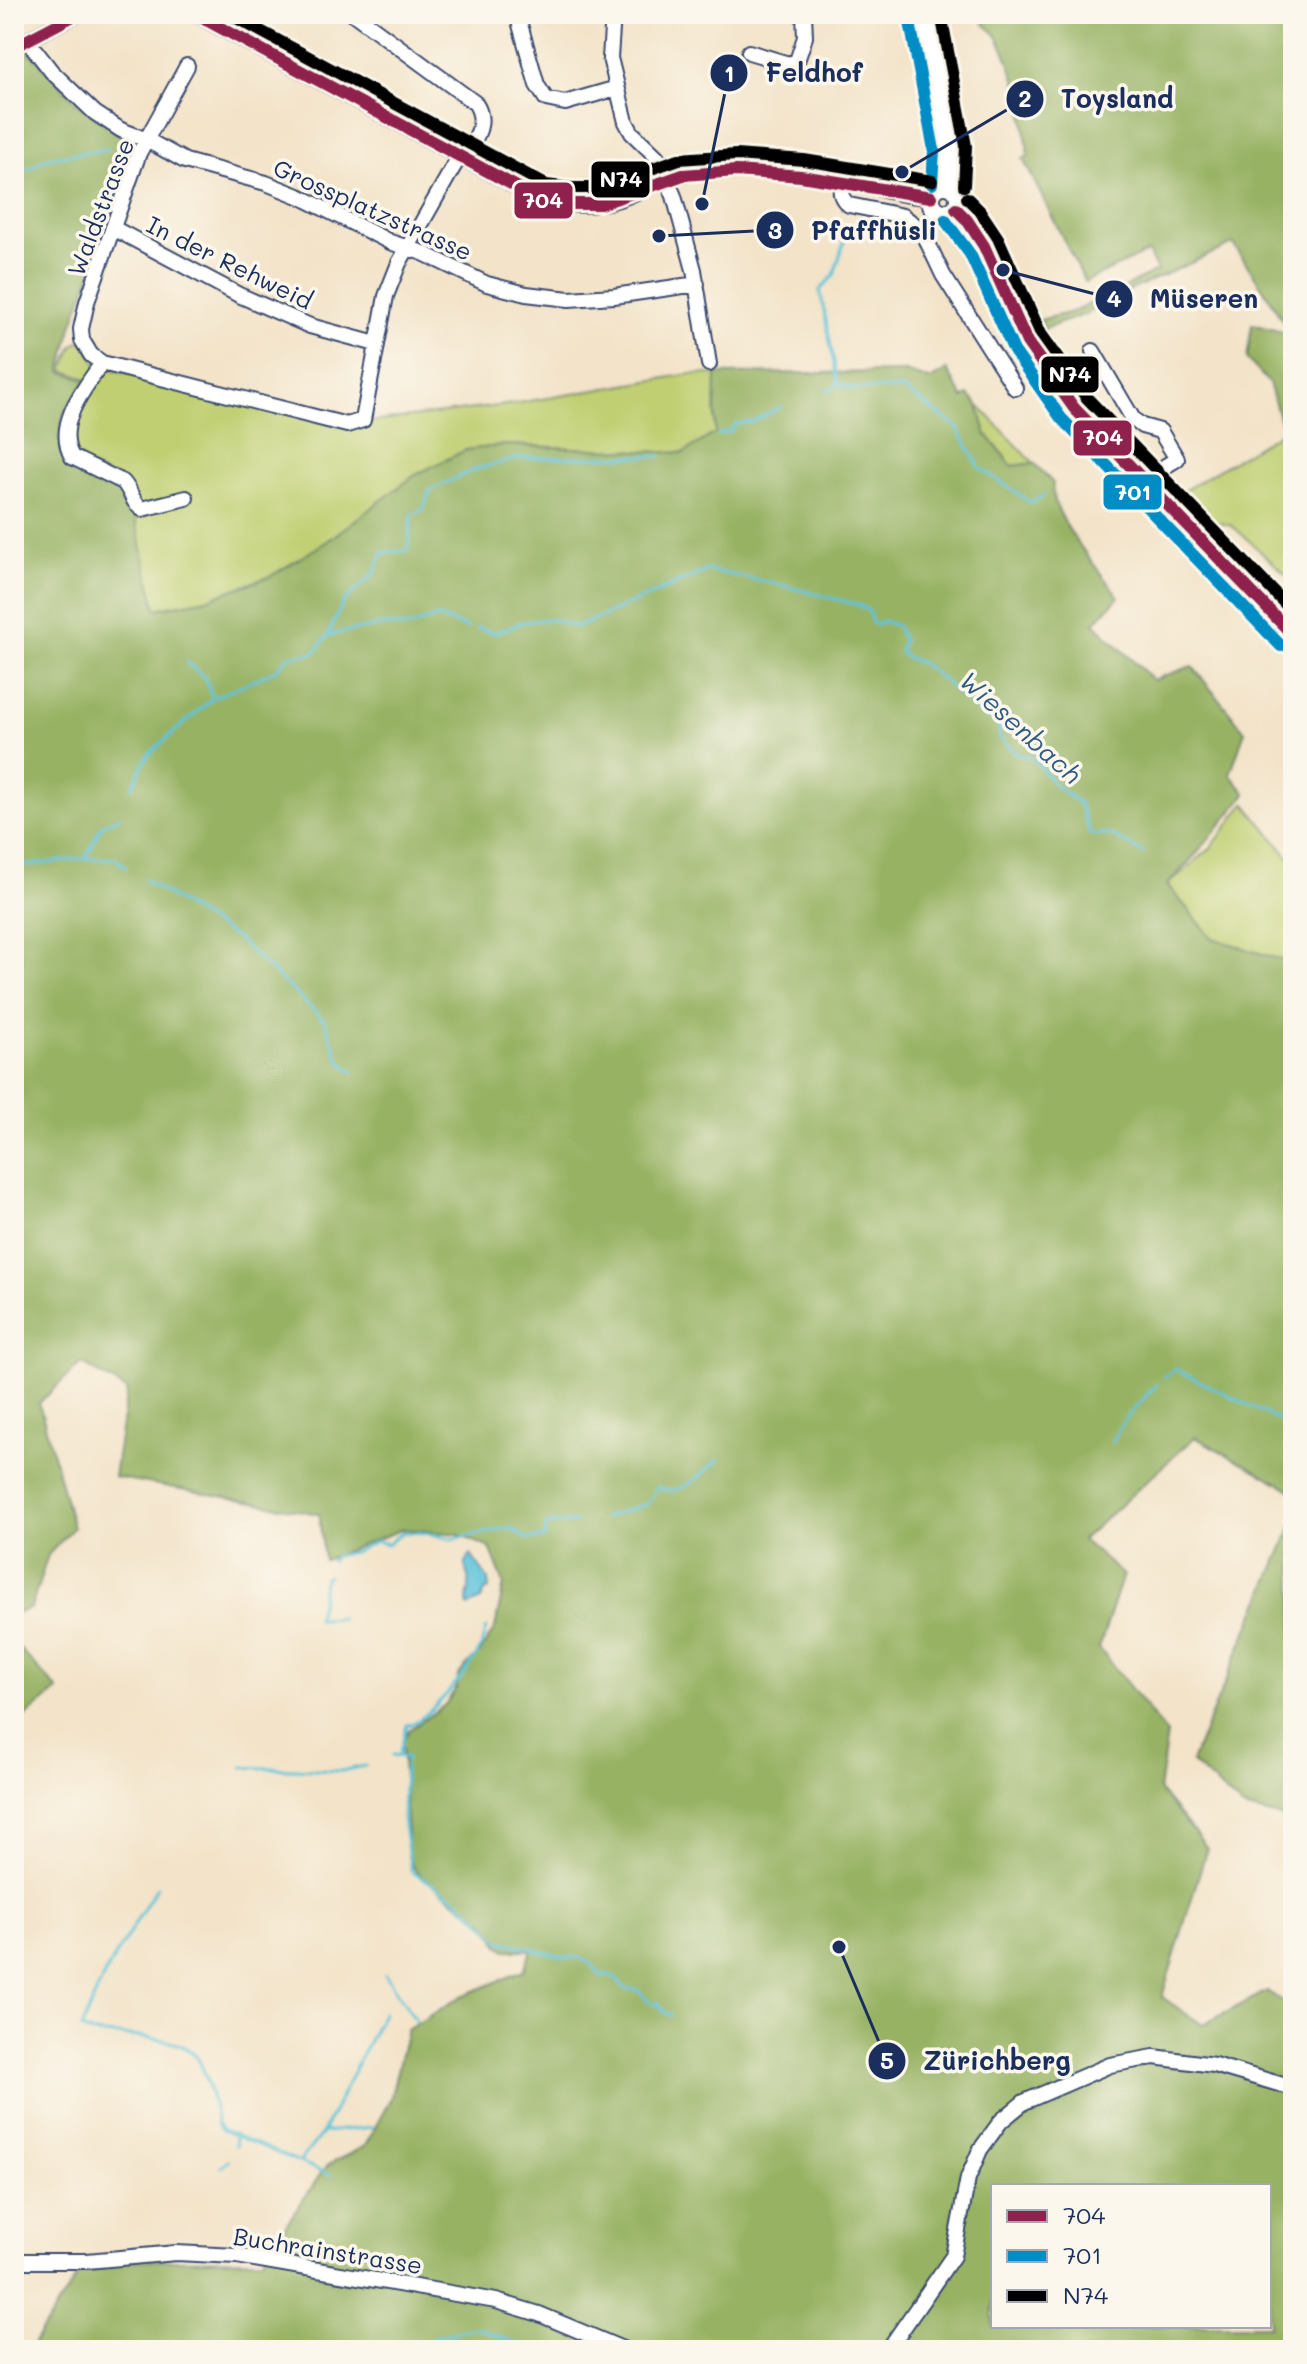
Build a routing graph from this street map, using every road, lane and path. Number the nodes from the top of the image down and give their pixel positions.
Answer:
1 (77, 14) edge
2 (195, 14) edge
3 (354, 14) edge
4 (517, 14) edge
5 (613, 14) edge
6 (804, 14) edge
7 (925, 14) edge
8 (20, 43) edge
9 (749, 52) dead end
10 (187, 66) dead end
11 (617, 88) junction
12 (147, 140) junction
13 (461, 158) junction
14 (667, 177) junction
15 (841, 182) junction
16 (948, 185) junction
17 (931, 197) junction
18 (956, 209) junction
19 (113, 228) junction
20 (407, 249) junction
21 (697, 284) junction
22 (376, 344) junction
23 (1093, 351) dead end
24 (102, 363) junction
25 (709, 364) dead end
26 (1015, 388) dead end
27 (1144, 479) junction
28 (186, 498) dead end
29 (1293, 635) edge
30 (1293, 2088) edge
31 (14, 2261) edge
32 (625, 2350) edge
33 (888, 2350) edge

1 - 8 street
2 - 13 street
3 - 13 street
4 - 11 street
5 - 11 street
6 - 9 street
7 - 16 main road
8 - 12 street, Grossplatzstrasse
10 - 12 street, Waldstrasse
11 - 14 street
12 - 19 street, Waldstrasse
12 - 20 street, Grossplatzstrasse
13 - 14 street
13 - 20 street
14 - 15 street
14 - 21 street
15 - 17 street
15 - 26 street
16 - 17 main road
16 - 18 main road
17 - 18 main road
18 - 27 main road
19 - 22 street, In der Rehweid
19 - 24 street, Waldstrasse
20 - 21 street, Grossplatzstrasse
20 - 22 street
21 - 25 street
22 - 24 street
23 - 27 street
24 - 28 street
27 - 29 main road
30 - 33 street
31 - 32 street, Buchrainstrasse

